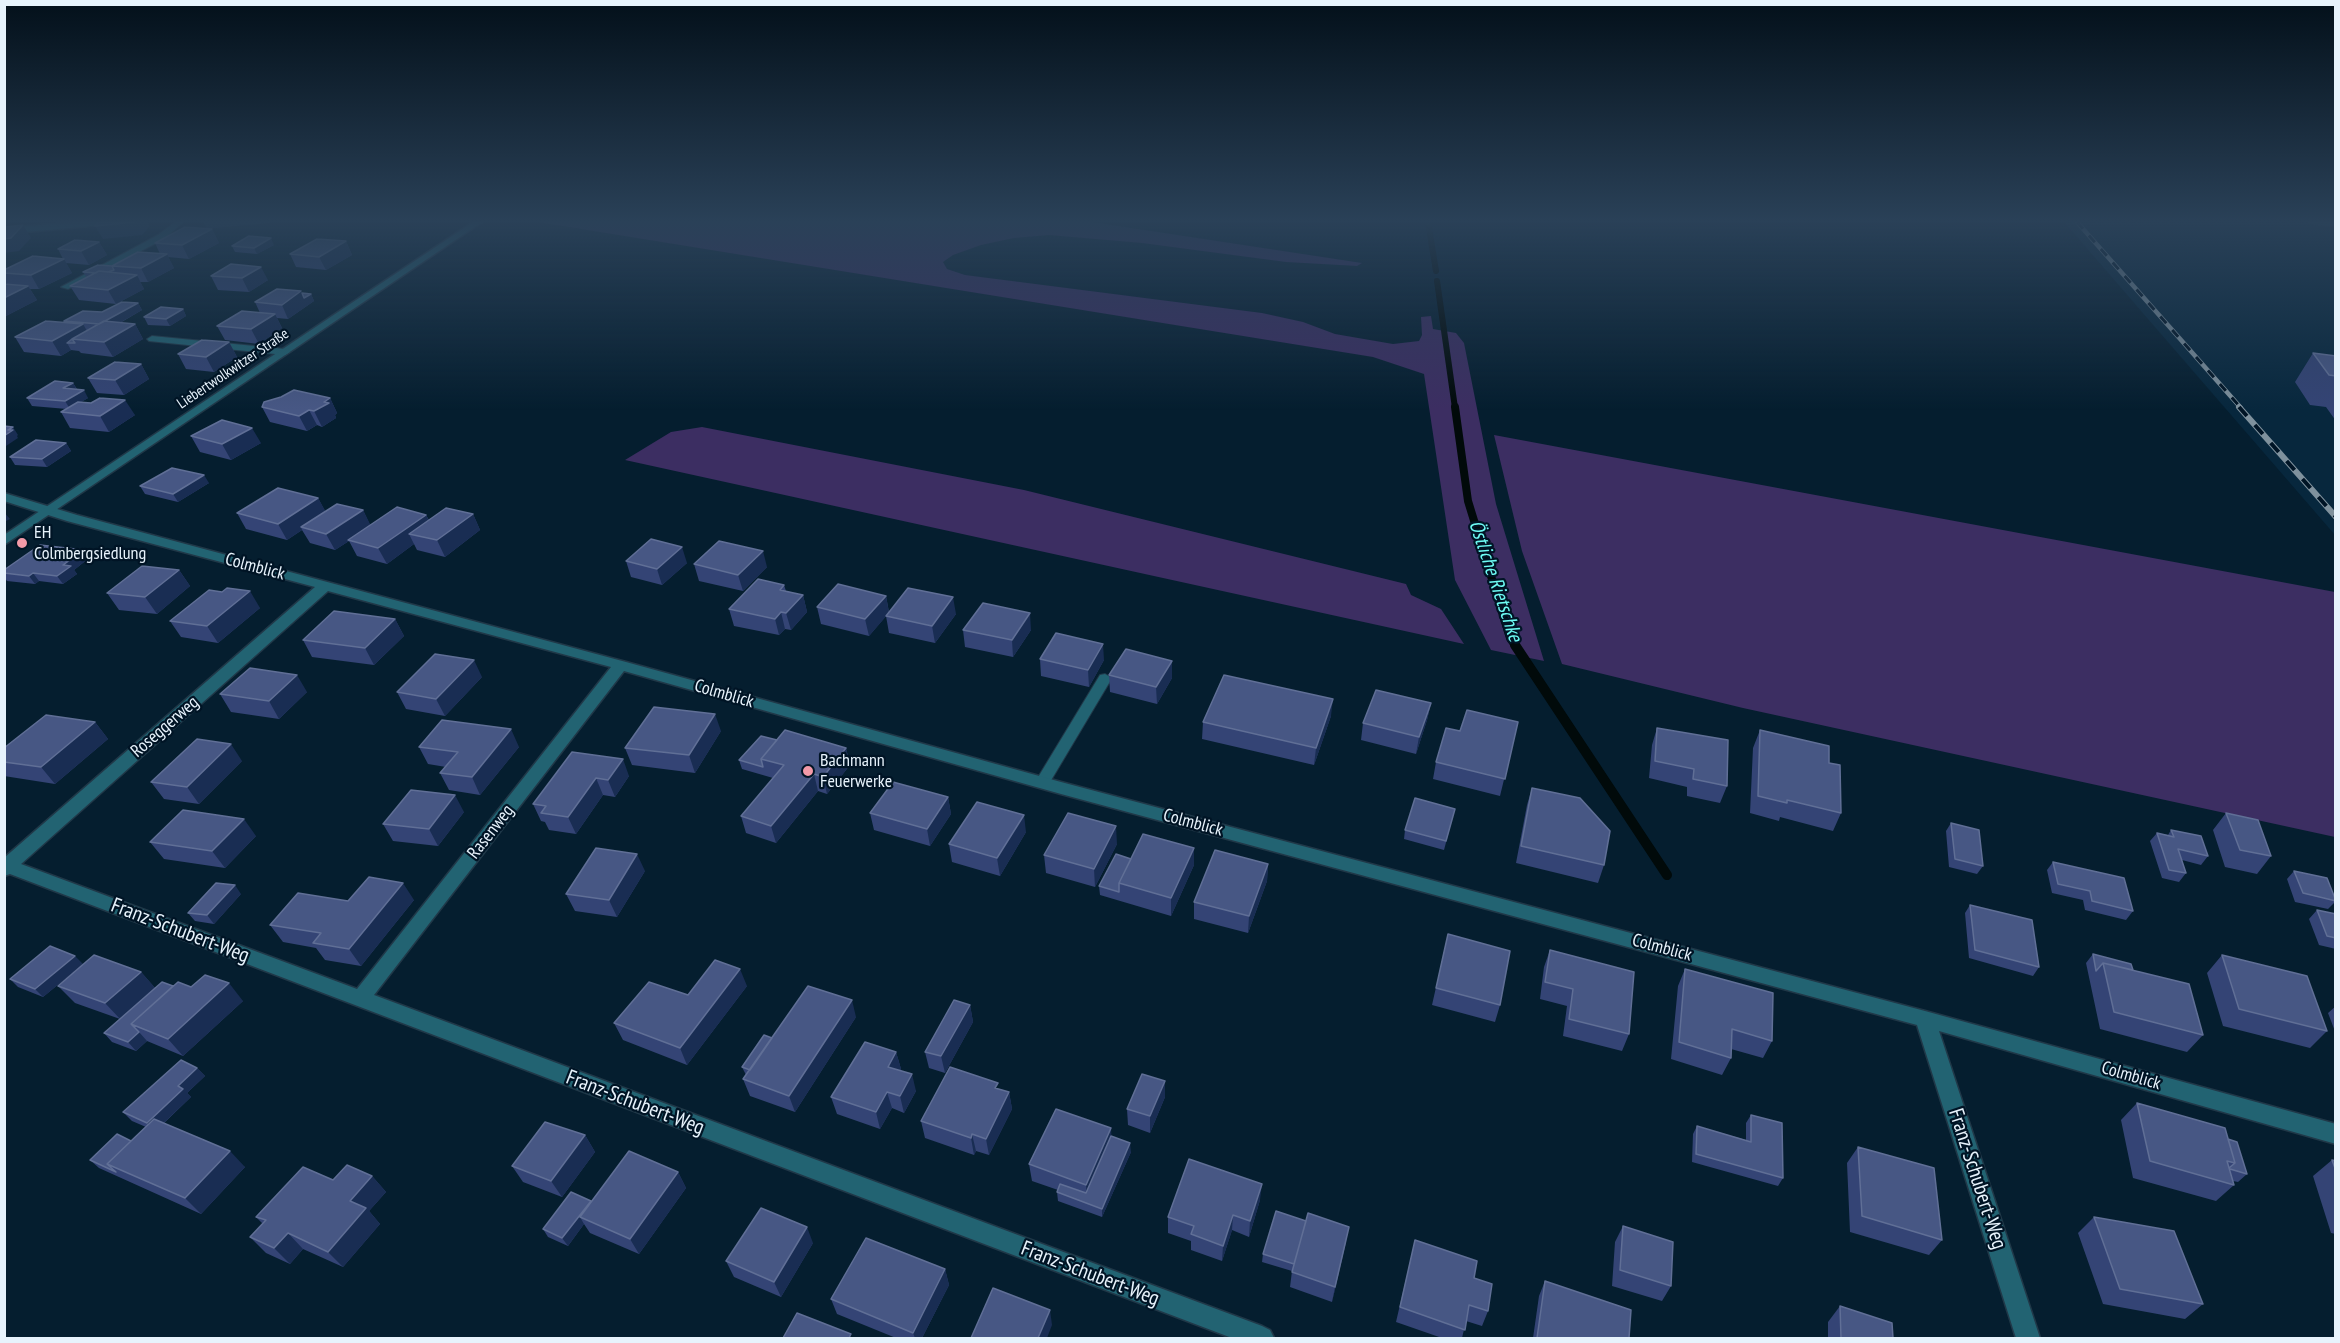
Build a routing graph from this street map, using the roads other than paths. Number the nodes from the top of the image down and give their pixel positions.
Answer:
1 (69, 285) edge
2 (385, 285) edge
3 (65, 287) dead end
4 (152, 339) dead end
5 (285, 352) junction
6 (4, 497) edge
7 (51, 510) junction
8 (4, 541) edge
9 (325, 586) junction
10 (621, 665) junction
11 (1105, 678) dead end
12 (1042, 783) junction
13 (6, 867) edge
14 (360, 999) junction
15 (1925, 1019) junction
16 (2336, 1134) edge
17 (1262, 1338) edge
18 (2028, 1338) edge

1 - 3 lane
2 - 5 street, Liebertwolkwitzer Straße
4 - 5 lane
5 - 7 street, Liebertwolkwitzer Straße
6 - 7 street, Colmblick
7 - 8 street, Liebertwolkwitzer Straße
7 - 9 street, Colmblick
9 - 10 street, Colmblick
9 - 13 street, Roseggerweg
10 - 12 street, Colmblick
10 - 14 street, Rasenweg
11 - 12 lane
12 - 15 street, Colmblick
13 - 14 street, Franz-Schubert-Weg
14 - 17 street, Franz-Schubert-Weg
15 - 16 street, Colmblick
15 - 18 street, Franz-Schubert-Weg

